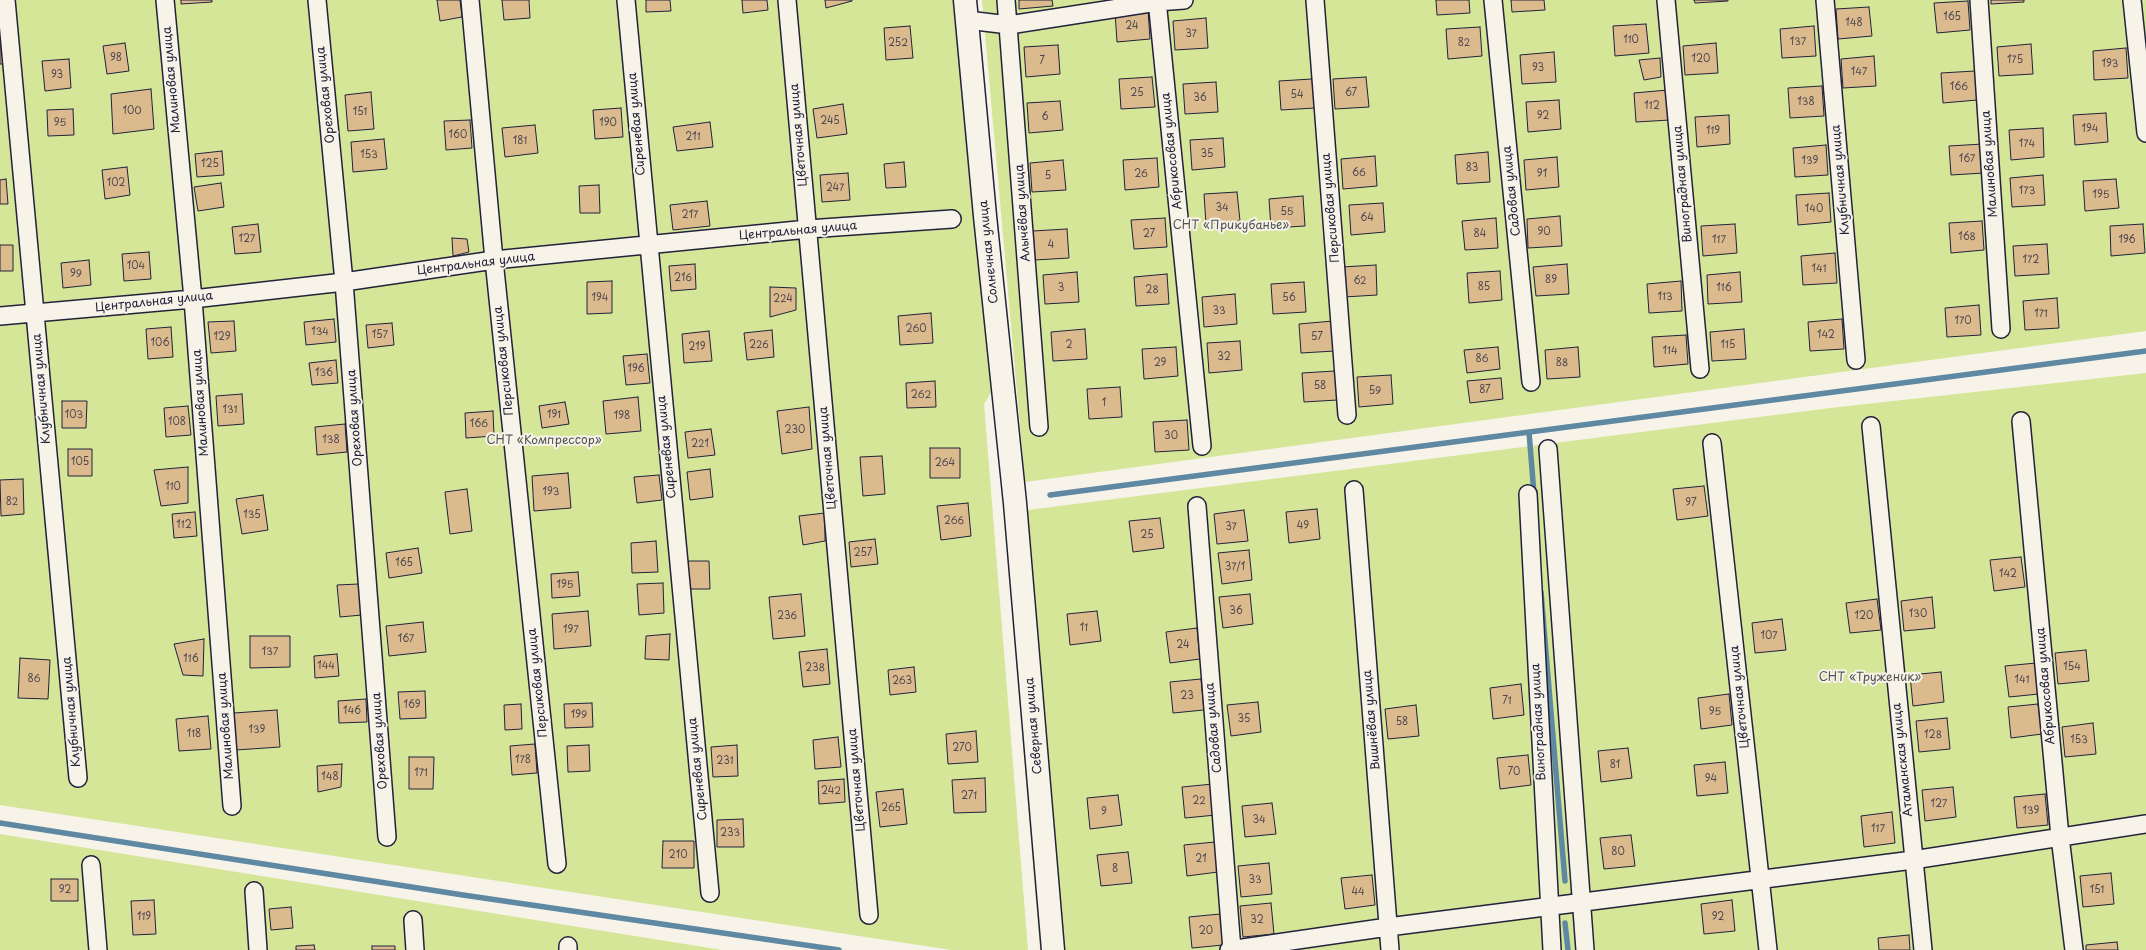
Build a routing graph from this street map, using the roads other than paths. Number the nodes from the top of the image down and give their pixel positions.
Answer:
1 (6, 0) edge
2 (165, 0) edge
3 (317, 0) edge
4 (470, 0) edge
5 (626, 0) edge
6 (787, 0) edge
7 (1006, 0) edge
8 (1184, 0) edge
9 (1315, 0) edge
10 (1493, 0) edge
11 (1666, 0) edge
12 (1826, 0) edge
13 (1979, 0) edge
14 (2132, 0) edge
15 (1157, 1) edge
16 (966, 10) edge
17 (1009, 24) junction
18 (2146, 133) edge
19 (952, 219) dead end
20 (808, 229) junction
21 (648, 245) junction
22 (494, 260) junction
23 (344, 282) junction
24 (193, 299) junction
25 (36, 314) junction
26 (0, 316) edge
27 (2000, 329) dead end
28 (1856, 360) dead end
29 (1700, 369) dead end
30 (1531, 382) dead end
31 (1347, 415) dead end
32 (2021, 421) dead end
33 (1871, 426) dead end
34 (1038, 427) dead end
35 (1712, 443) dead end
36 (1202, 446) dead end
37 (1548, 449) dead end
38 (1354, 490) dead end
39 (1528, 494) dead end
40 (1015, 503) joint
41 (1197, 506) dead end
42 (78, 778) dead end
43 (232, 806) dead end
44 (2146, 824) edge
45 (388, 836) dead end
46 (2060, 837) junction
47 (1913, 860) junction
48 (557, 864) dead end
49 (91, 865) dead end
50 (1760, 879) junction
51 (254, 891) dead end
52 (710, 893) dead end
53 (1580, 904) junction
54 (1549, 908) junction
55 (869, 916) dead end
56 (413, 920) dead end
57 (1388, 927) junction
58 (98, 950) edge
59 (258, 950) edge
60 (415, 950) edge
61 (1053, 950) edge
62 (1231, 950) edge
63 (1390, 950) edge
64 (1552, 950) edge
65 (1585, 950) edge
66 (1768, 950) edge
67 (1923, 950) edge
68 (2074, 950) edge

1 - 25 street, Клубничная улица
2 - 24 street, Малиновая улица
3 - 23 street, Ореховая улица
4 - 22 street, Персиковая улица
5 - 21 street, Сиреневая улица
6 - 20 street, Цветочная улица
7 - 17 street, Алычёвая улица
8 - 15 street
9 - 31 street, Персиковая улица
10 - 30 street, Садовая улица
11 - 29 street, Виноградная улица
12 - 28 street, Клубничная улица
13 - 27 street, Малиновая улица
14 - 18 street
15 - 17 street
15 - 36 street, Абрикосовая улица
16 - 17 street
16 - 40 street, Солнечная улица
17 - 34 street, Алычёвая улица
19 - 20 street, Центральная улица
20 - 21 street, Центральная улица
20 - 55 street, Цветочная улица
21 - 22 street, Центральная улица
21 - 52 street, Сиреневая улица
22 - 23 street, Центральная улица
22 - 48 street, Персиковая улица
23 - 24 street, Центральная улица
23 - 45 street, Ореховая улица
24 - 25 street, Центральная улица
24 - 43 street, Малиновая улица
25 - 26 street, Центральная улица
25 - 42 street, Клубничная улица
32 - 46 street, Абрикосовая улица
33 - 47 street, Атаманская улица
35 - 50 street, Цветочная улица
37 - 53 street
38 - 57 street, Вишнёвая улица
39 - 54 street, Виноградная улица
40 - 61 street, Северная улица
41 - 62 street, Садовая улица
44 - 46 street
46 - 47 street
46 - 68 street, Абрикосовая улица
47 - 50 street
47 - 67 street, Атаманская улица
49 - 58 street
50 - 53 street
50 - 66 street, Цветочная улица
51 - 59 street
53 - 54 street
53 - 65 street
54 - 57 street
54 - 64 street, Виноградная улица
56 - 60 street
57 - 62 street
57 - 63 street, Вишнёвая улица

